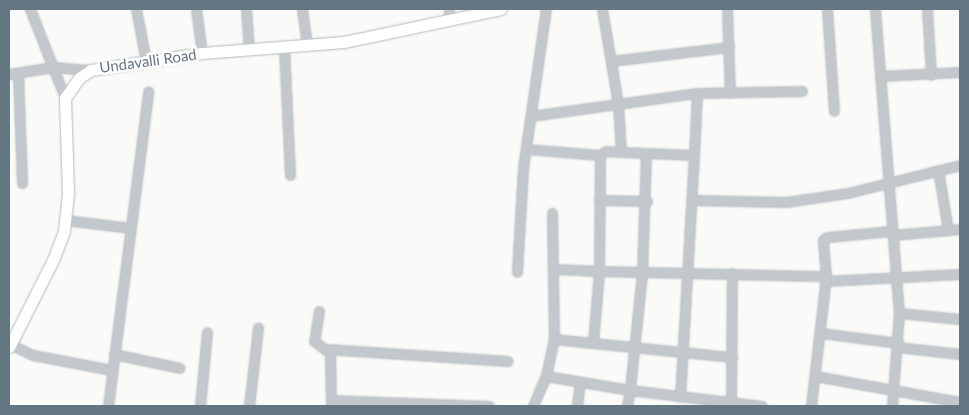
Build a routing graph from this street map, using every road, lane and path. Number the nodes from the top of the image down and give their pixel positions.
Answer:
1 (30, 9) edge
2 (136, 9) edge
3 (196, 9) edge
4 (246, 9) edge
5 (302, 9) edge
6 (501, 9) edge
7 (546, 9) edge
8 (602, 9) edge
9 (727, 9) edge
10 (827, 9) edge
11 (875, 9) edge
12 (927, 9) edge
13 (449, 14) edge
14 (307, 45) junction
15 (284, 47) junction
16 (729, 47) junction
17 (249, 50) junction
18 (202, 53) junction
19 (146, 61) junction
20 (611, 61) junction
21 (53, 67) junction
22 (91, 70) junction
23 (960, 72) edge
24 (13, 73) edge
25 (931, 75) junction
26 (880, 76) junction
27 (802, 91) dead end
28 (148, 92) dead end
29 (730, 92) junction
30 (697, 93) junction
31 (65, 98) junction
32 (618, 104) junction
33 (834, 111) dead end
34 (531, 116) junction
35 (526, 149) junction
36 (621, 152) junction
37 (646, 153) junction
38 (600, 155) junction
39 (694, 155) junction
40 (960, 164) edge
41 (938, 170) junction
42 (290, 175) dead end
43 (889, 182) junction
44 (22, 183) dead end
45 (599, 200) junction
46 (692, 200) junction
47 (647, 201) junction
48 (552, 213) dead end
49 (65, 220) junction
50 (130, 228) junction
51 (960, 229) edge
52 (948, 230) junction
53 (893, 233) junction
54 (554, 269) junction
55 (599, 271) junction
56 (517, 272) dead end
57 (732, 272) junction
58 (642, 273) junction
59 (689, 274) junction
60 (960, 274) edge
61 (897, 278) junction
62 (826, 279) junction
63 (319, 311) dead end
64 (899, 313) junction
65 (960, 320) edge
66 (258, 328) dead end
67 (207, 332) dead end
68 (821, 333) junction
69 (554, 339) junction
70 (593, 343) junction
71 (897, 345) junction
72 (9, 346) edge
73 (637, 346) junction
74 (326, 349) junction
75 (683, 352) junction
76 (114, 354) junction
77 (960, 354) edge
78 (732, 357) junction
79 (508, 361) dead end
80 (180, 368) dead end
81 (112, 370) junction
82 (546, 376) junction
83 (815, 376) junction
84 (580, 382) junction
85 (895, 388) junction
86 (630, 390) junction
87 (676, 396) junction
88 (960, 402) edge
89 (331, 403) edge
90 (724, 404) edge
91 (108, 406) edge
92 (200, 406) edge
93 (249, 406) edge
94 (490, 406) edge
95 (533, 406) edge
96 (577, 406) edge
97 (627, 406) edge
98 (670, 406) edge
99 (762, 406) edge
100 (811, 406) edge
101 (892, 406) edge

1 - 21 street
2 - 19 street
3 - 18 street
4 - 17 street
5 - 14 street
6 - 13 main road, Undavalli Road
7 - 34 street
8 - 20 street
9 - 16 street
10 - 33 street
11 - 26 street
12 - 25 street
13 - 14 main road, Undavalli Road
14 - 15 main road, Undavalli Road
15 - 17 main road, Undavalli Road
15 - 42 street
16 - 20 street
16 - 29 street
17 - 18 main road, Undavalli Road
18 - 19 main road, Undavalli Road
19 - 22 main road, Undavalli Road
20 - 32 street
21 - 22 street
21 - 24 street
21 - 31 street
22 - 31 main road, Undavalli Road
23 - 25 street
24 - 44 street
25 - 26 street
26 - 43 street
27 - 29 street
28 - 50 street
29 - 30 street
30 - 32 street
30 - 39 street
31 - 49 main road
32 - 34 street
32 - 36 street
34 - 35 street
35 - 38 street
35 - 56 street
36 - 37 street
36 - 38 street
37 - 39 street
37 - 47 street
38 - 45 street
39 - 46 street
40 - 41 street
41 - 43 street
41 - 52 street
43 - 46 street
43 - 53 street
45 - 47 street
45 - 55 street
46 - 59 street
47 - 58 street
48 - 54 street
49 - 50 street
49 - 72 main road
50 - 76 street
51 - 52 street
52 - 53 street
53 - 61 street
53 - 62 street
54 - 55 street
54 - 69 street
55 - 58 street
55 - 70 street
57 - 59 street
57 - 62 street
57 - 78 street
58 - 59 street
58 - 73 street
59 - 75 street
60 - 61 street
61 - 62 street
61 - 64 street
62 - 68 street
63 - 74 street
64 - 65 street
64 - 71 street
66 - 93 street
67 - 92 street
68 - 71 street
68 - 83 street
69 - 70 street
69 - 82 street
70 - 73 street
71 - 77 street
71 - 85 street
72 - 81 street
73 - 75 street
73 - 86 street
74 - 79 street
74 - 89 street
75 - 78 street
75 - 87 street
76 - 80 street
76 - 81 street
78 - 90 street
81 - 91 street
82 - 84 street
82 - 95 street
83 - 85 street
83 - 100 street
84 - 86 street
84 - 96 street
85 - 88 street
85 - 101 street
86 - 87 street
86 - 97 street
87 - 90 street
87 - 98 street
89 - 94 street
90 - 99 street

